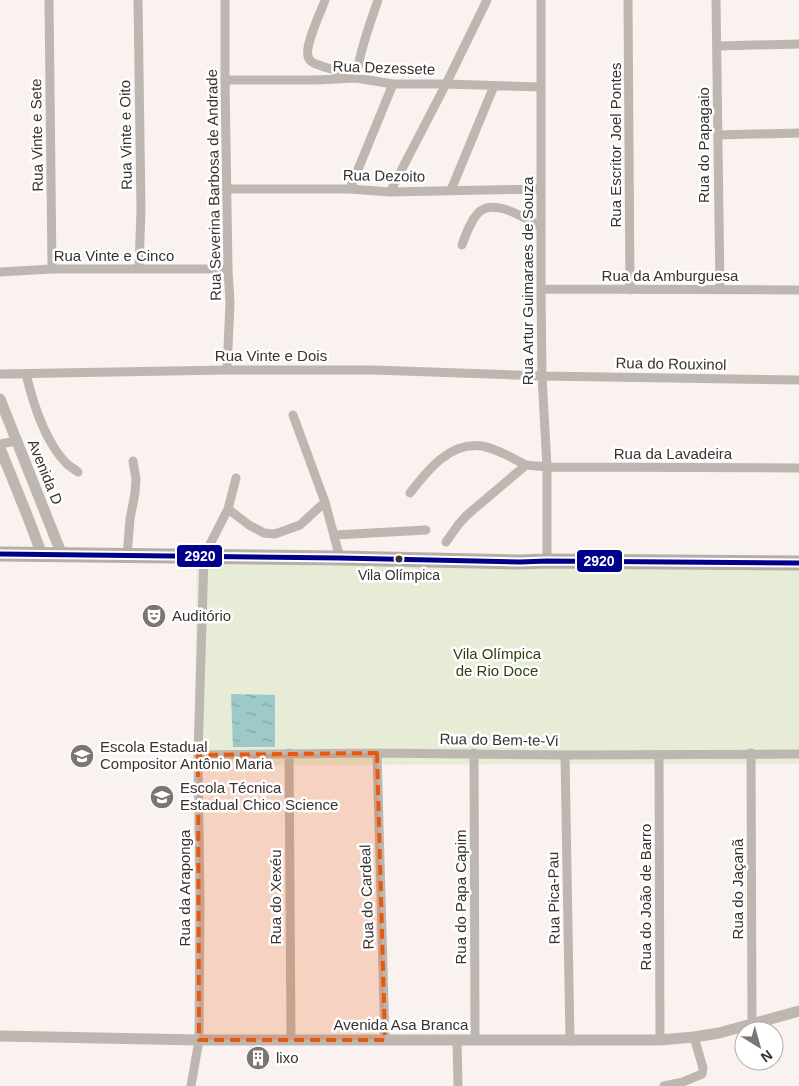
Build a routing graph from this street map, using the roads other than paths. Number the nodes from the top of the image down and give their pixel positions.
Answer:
1 (49, 0) edge
2 (138, 0) edge
3 (225, 0) edge
4 (325, 0) edge
5 (378, 0) edge
6 (488, 0) edge
7 (541, 0) edge
8 (628, 0) edge
9 (716, 0) edge
10 (799, 44) edge
11 (718, 46) junction
12 (351, 78) junction
13 (225, 80) junction
14 (393, 84) junction
15 (446, 84) junction
16 (494, 86) junction
17 (541, 87) junction
18 (799, 133) edge
19 (718, 135) junction
20 (226, 189) junction
21 (350, 189) junction
22 (541, 189) junction
23 (451, 190) junction
24 (390, 192) junction
25 (541, 226) junction
26 (462, 245) dead end
27 (52, 269) junction
28 (139, 269) junction
29 (228, 269) junction
30 (0, 272) edge
31 (541, 289) junction
32 (630, 290) junction
33 (720, 290) junction
34 (799, 290) edge
35 (227, 370) junction
36 (0, 374) edge
37 (26, 374) junction
38 (542, 376) junction
39 (799, 380) edge
40 (0, 399) edge
41 (293, 415) dead end
42 (16, 441) junction
43 (0, 444) edge
44 (0, 448) edge
45 (133, 461) dead end
46 (526, 465) junction
47 (547, 467) junction
48 (799, 468) edge
49 (78, 472) dead end
50 (236, 478) dead end
51 (410, 493) dead end
52 (325, 502) junction
53 (228, 509) junction
54 (426, 530) dead end
55 (334, 535) junction
56 (446, 542) dead end
57 (0, 554) edge
58 (42, 555) junction
59 (62, 555) junction
60 (127, 556) junction
61 (204, 556) junction
62 (340, 558) junction
63 (547, 561) junction
64 (799, 563) edge
65 (289, 753) junction
66 (377, 753) junction
67 (474, 753) junction
68 (752, 753) junction
69 (799, 754) edge
70 (198, 755) junction
71 (565, 755) junction
72 (659, 755) junction
73 (799, 1011) edge
74 (752, 1021) edge
75 (765, 1021) edge
76 (734, 1029) edge
77 (0, 1036) edge
78 (694, 1037) junction
79 (199, 1040) junction
80 (291, 1040) junction
81 (385, 1040) junction
82 (457, 1040) junction
83 (475, 1040) junction
84 (570, 1040) junction
85 (660, 1040) junction
86 (683, 1084) edge
87 (191, 1086) edge
88 (458, 1086) edge
89 (664, 1086) edge

1 - 27 street, Rua Vinte e Sete
2 - 28 street, Rua Vinte e Oito
3 - 13 street, Rua Severina Barbosa de Andrade
4 - 12 street
5 - 12 street
6 - 15 street
7 - 17 street, Rua Artur Guimaraes de Souza
8 - 32 street, Rua Escritor Joel Pontes
9 - 11 street, Rua do Papagaio
10 - 11 street
11 - 19 street, Rua do Papagaio
12 - 13 street, Rua Dezessete
12 - 14 street, Rua Dezessete
13 - 20 street, Rua Severina Barbosa de Andrade
14 - 15 street, Rua Dezessete
14 - 21 street
15 - 16 street, Rua Dezessete
15 - 24 street
16 - 17 street, Rua Dezessete
16 - 23 street
17 - 22 street, Rua Artur Guimaraes de Souza
18 - 19 street
19 - 33 street, Rua do Papagaio
20 - 21 street, Rua Dezoito
20 - 29 street, Rua Severina Barbosa de Andrade
21 - 24 street, Rua Dezoito
22 - 23 street, Rua Dezoito
22 - 25 street, Rua Artur Guimaraes de Souza
23 - 24 street, Rua Dezoito
25 - 26 street
25 - 31 street, Rua Artur Guimaraes de Souza
27 - 28 street, Rua Vinte e Cinco
27 - 30 street, Rua Vinte e Cinco
28 - 29 street, Rua Vinte e Cinco
29 - 35 street, Rua Severina Barbosa de Andrade
31 - 32 street, Rua da Amburguesa
31 - 38 street, Rua Artur Guimaraes de Souza
32 - 33 street, Rua da Amburguesa
33 - 34 street, Rua da Amburguesa
35 - 37 street, Rua Vinte e Dois
35 - 38 street, Rua Vinte e Dois
36 - 37 street, Rua Vinte e Dois
37 - 49 street
38 - 39 street, Rua do Rouxinol
38 - 47 street, Rua Artur Guimaraes de Souza
40 - 42 street, Avenida D
41 - 52 street
42 - 43 street
42 - 59 street, Avenida D
44 - 58 street
45 - 60 street
46 - 47 street, Rua da Lavadeira
46 - 51 street
46 - 56 street
47 - 48 street, Rua da Lavadeira
47 - 63 street, Rua Artur Guimaraes de Souza
50 - 53 street
52 - 53 street
52 - 55 street
53 - 61 street
54 - 55 street
55 - 62 street
57 - 58 main road
58 - 59 main road
59 - 60 main road
60 - 61 main road
61 - 62 main road
61 - 70 street, Rua da Araponga
62 - 63 main road
63 - 64 main road
65 - 66 street, Rua do Bem-te-Vi
65 - 70 street, Rua do Bem-te-Vi
65 - 80 street, Rua do Xexéu
66 - 67 street, Rua do Bem-te-Vi
66 - 81 street, Rua do Cardeal
67 - 71 street, Rua do Bem-te-Vi
67 - 83 street, Rua do Papa Capim
68 - 69 street, Rua do Bem-te-Vi
68 - 72 street, Rua do Bem-te-Vi
68 - 74 street, Rua do Jaçanã
70 - 79 street, Rua da Araponga
71 - 72 street, Rua do Bem-te-Vi
71 - 84 street, Rua Pica-Pau
72 - 85 street, Rua do João de Barro
73 - 75 street, Avenida Asa Branca
76 - 78 street, Avenida Asa Branca
77 - 79 street, Avenida Asa Branca
78 - 85 street, Avenida Asa Branca
78 - 86 street
79 - 80 street, Avenida Asa Branca
79 - 87 street, Rua da Araponga
80 - 81 street, Avenida Asa Branca
81 - 82 street, Avenida Asa Branca
82 - 83 street, Avenida Asa Branca
82 - 88 street
83 - 84 street, Avenida Asa Branca
84 - 85 street, Avenida Asa Branca
86 - 89 street

